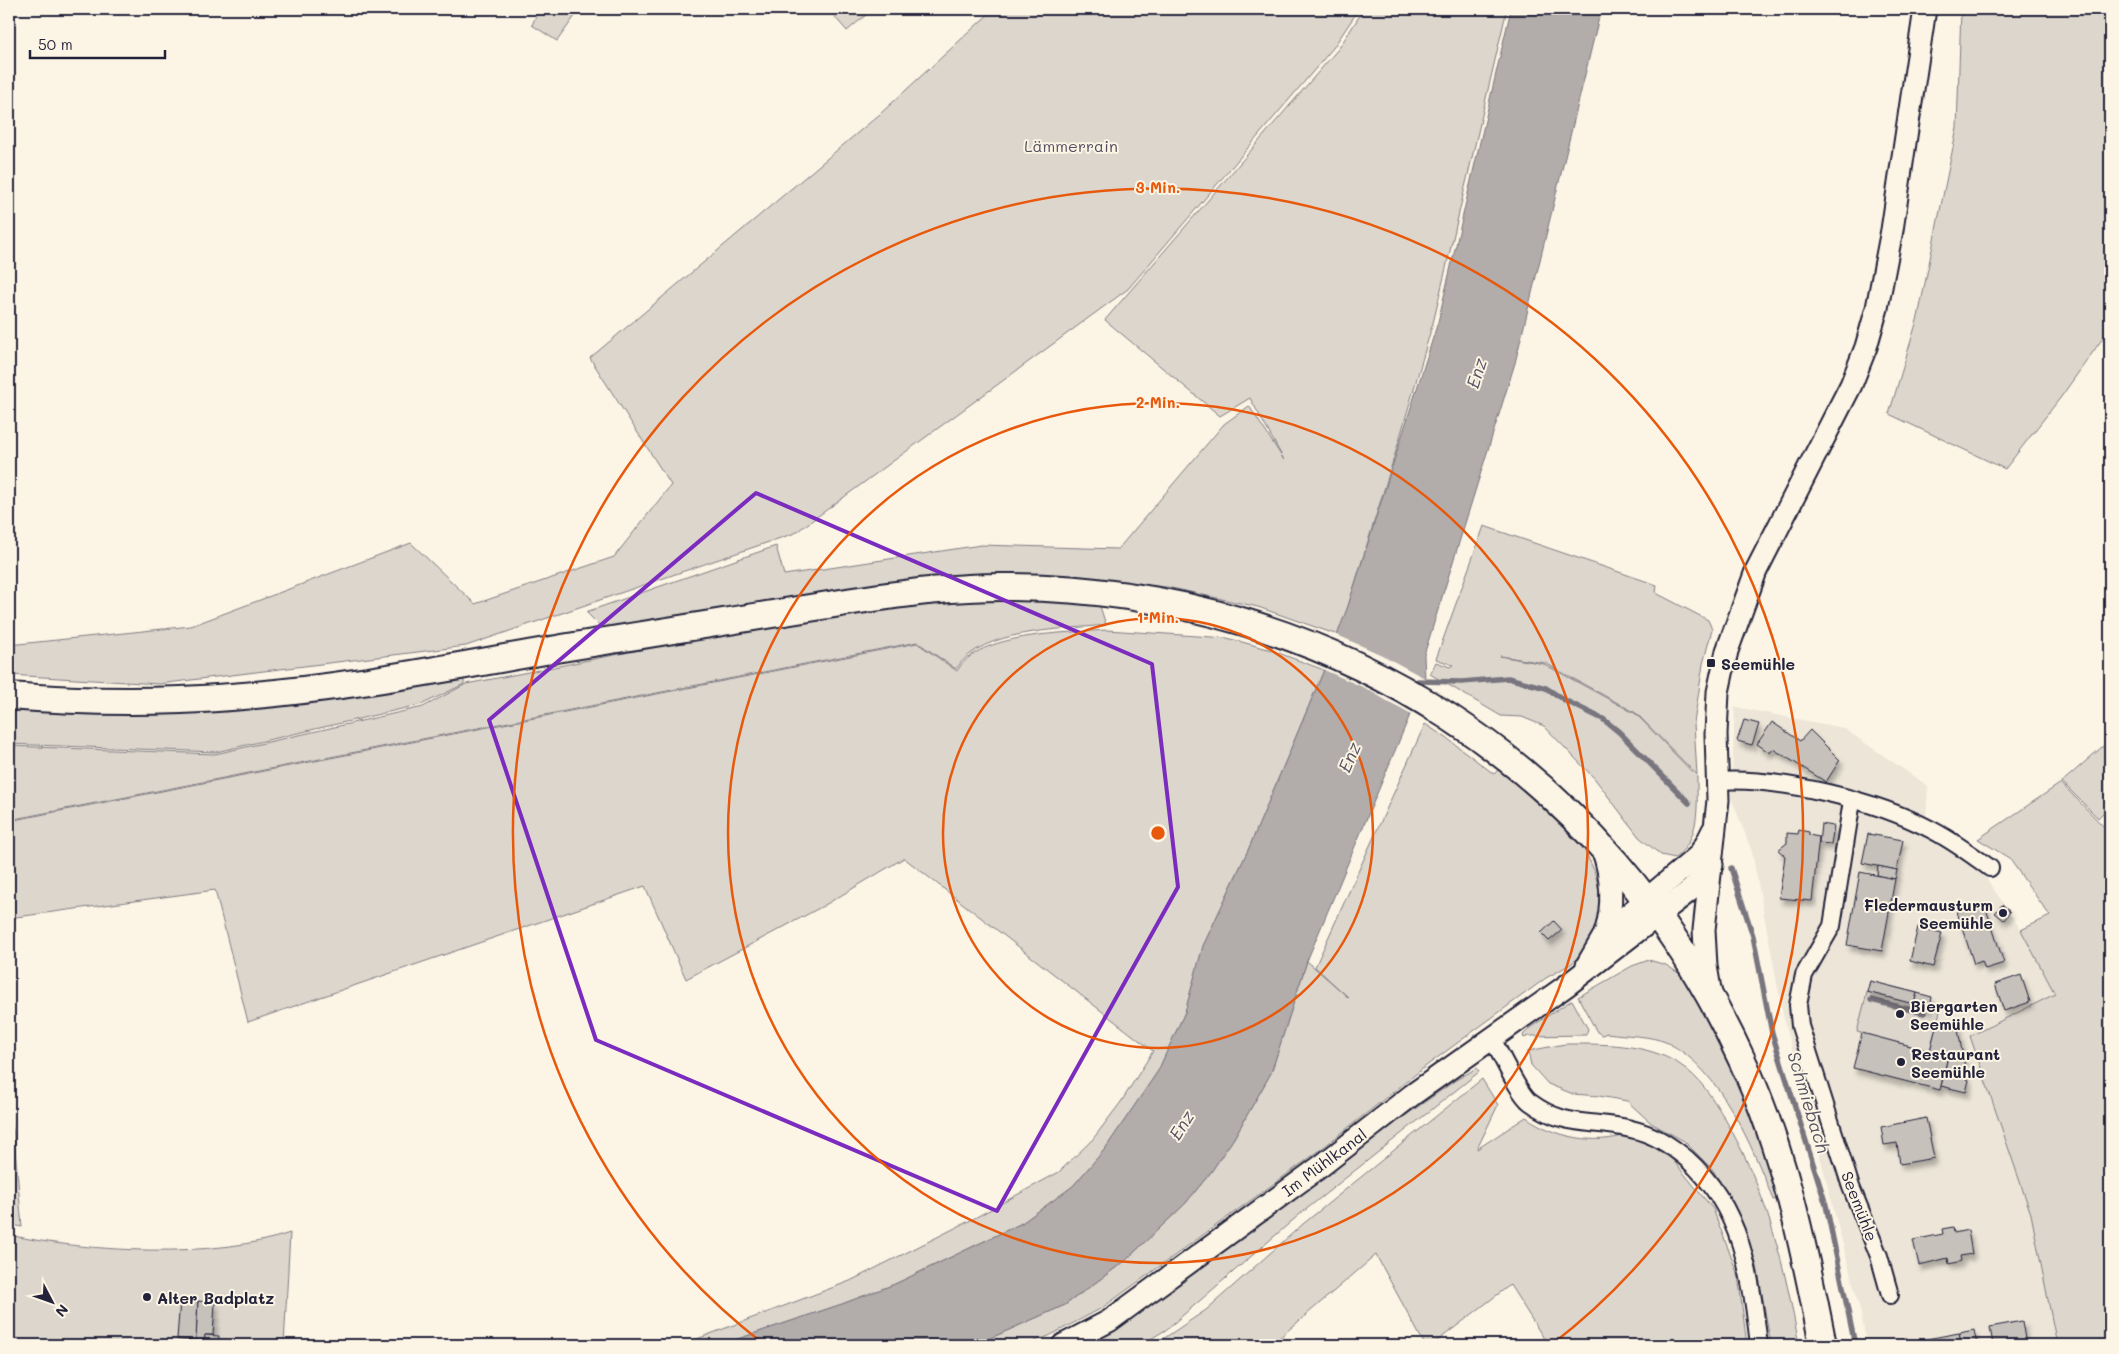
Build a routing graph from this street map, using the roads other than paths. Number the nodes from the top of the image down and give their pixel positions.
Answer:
1 (1925, 9) edge
2 (9, 696) edge
3 (1717, 790) junction
4 (1852, 801) junction
5 (1716, 823) junction
6 (1601, 845) junction
7 (1712, 865) junction
8 (1990, 868) dead end
9 (1652, 907) junction
10 (1605, 934) junction
11 (1582, 974) junction
12 (1712, 1001) junction
13 (1491, 1037) junction
14 (1890, 1295) dead end
15 (1063, 1345) edge
16 (1759, 1345) edge
17 (1823, 1345) edge

1 - 3 street
2 - 6 main road
3 - 4 street
3 - 5 street
4 - 8 street
4 - 14 street, Seemühle
5 - 7 street
5 - 9 street
6 - 9 main road
6 - 10 street
7 - 9 street
7 - 12 street
9 - 10 street, Im Mühlkanal
9 - 11 street, Im Mühlkanal
9 - 12 main road
10 - 11 street, Im Mühlkanal
11 - 13 street, Im Mühlkanal
12 - 17 main road
13 - 15 street, Im Mühlkanal
13 - 16 street

